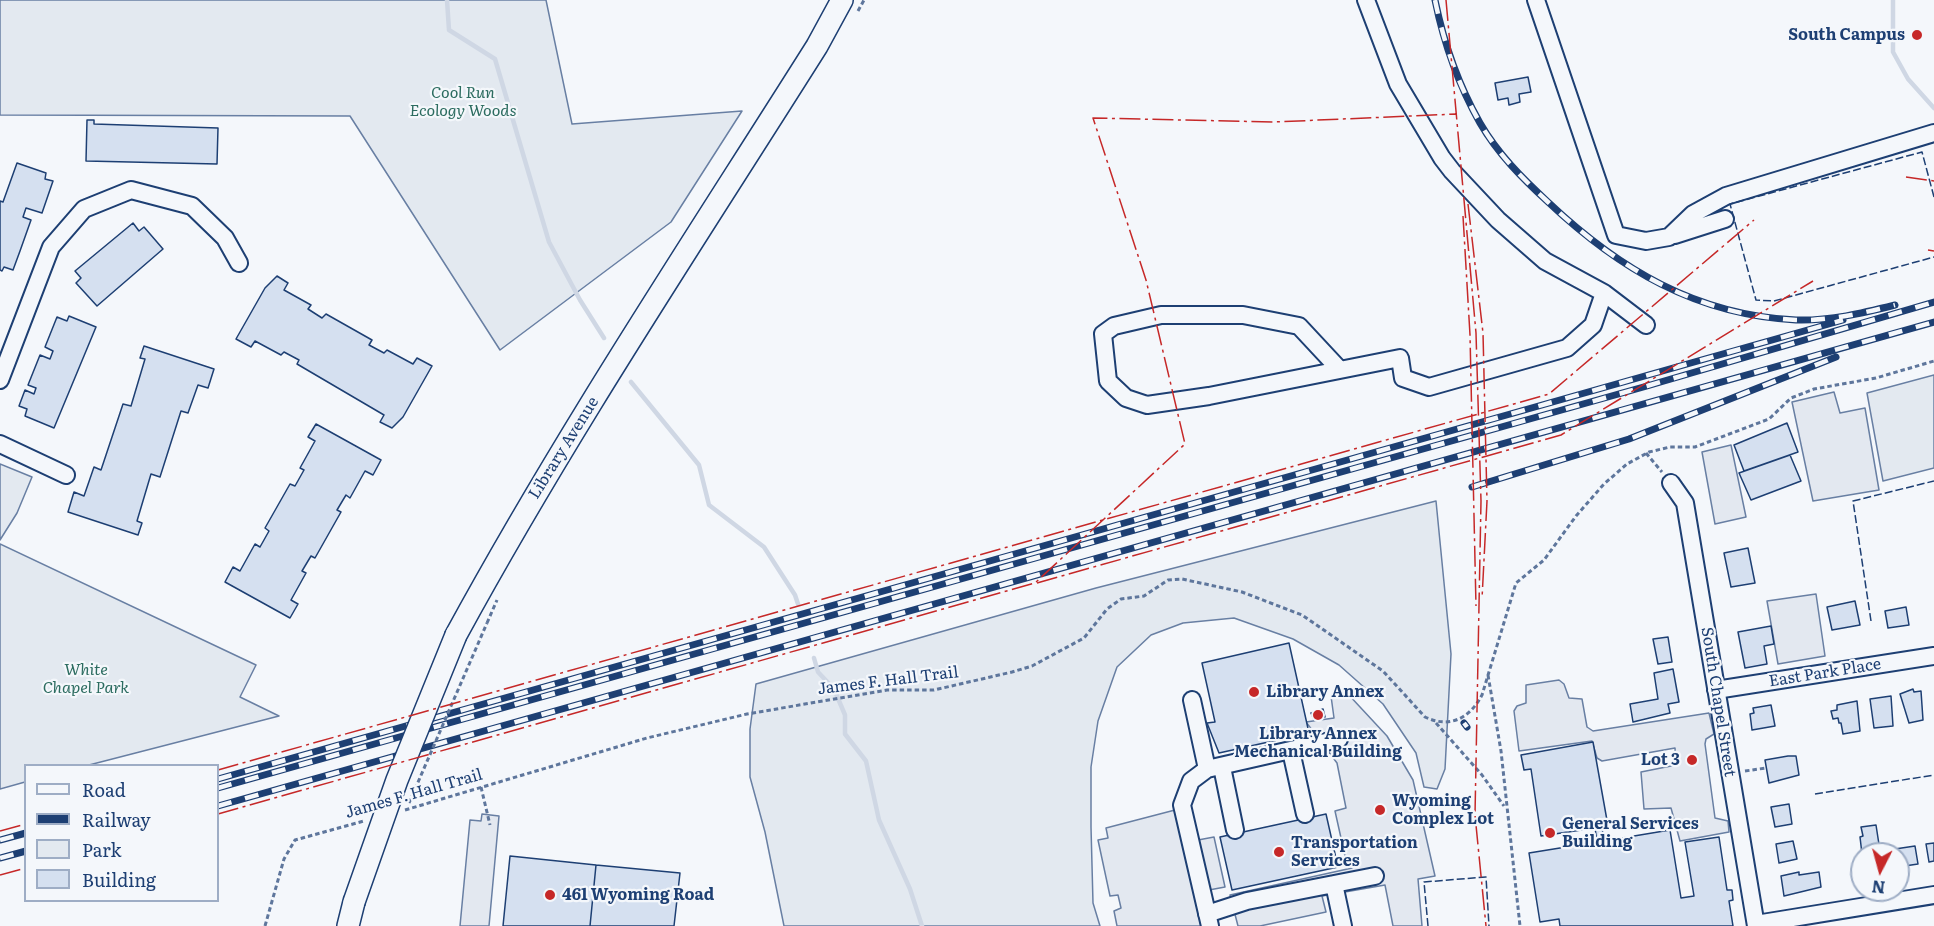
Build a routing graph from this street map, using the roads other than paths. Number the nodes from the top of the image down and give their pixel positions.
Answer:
1 (842, 0) edge
2 (1366, 0) edge
3 (1536, 0) edge
4 (1934, 133) edge
5 (1725, 219) dead end
6 (1669, 237) junction
7 (239, 262) dead end
8 (1604, 293) junction
9 (1646, 325) dead end
10 (1340, 370) junction
11 (0, 380) edge
12 (0, 444) edge
13 (66, 475) dead end
14 (1671, 483) road end
15 (1934, 656) edge
16 (1716, 690) junction
17 (1192, 700) dead end
18 (1339, 739) dead end
19 (1291, 751) junction
20 (1215, 768) junction
21 (1305, 814) dead end
22 (1235, 830) dead end
23 (1375, 876) dead end
24 (1334, 884) junction
25 (1934, 895) edge
26 (1208, 920) edge
27 (1756, 925) edge
28 (348, 926) edge
29 (1342, 926) edge

1 - 28 main road, Library Avenue, bridge
2 - 8 street
3 - 6 street
4 - 6 street
5 - 6 street
7 - 11 street
8 - 9 street
8 - 10 street
10 - 10 street
12 - 13 street
14 - 16 street, South Chapel Street
15 - 16 street, East Park Place
16 - 27 street, South Chapel Street
17 - 20 street
18 - 19 street
19 - 20 street
19 - 21 street
20 - 22 street
20 - 26 street
23 - 24 street
24 - 26 street
24 - 29 street
25 - 27 street

